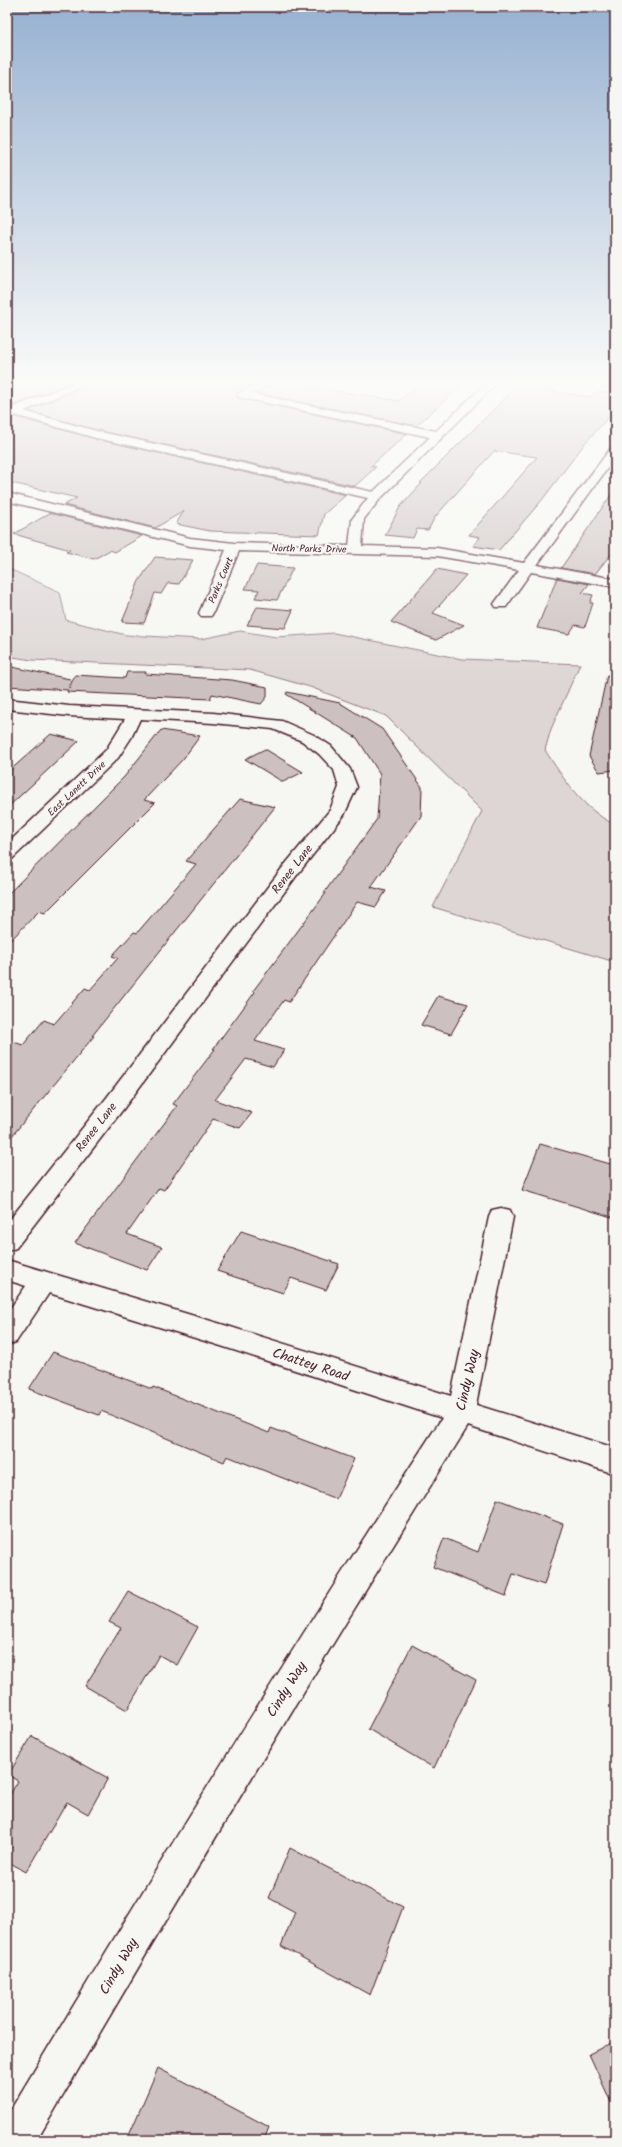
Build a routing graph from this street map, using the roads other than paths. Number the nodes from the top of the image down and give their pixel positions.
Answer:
1 (307, 482) edge
2 (390, 482) edge
3 (591, 482) edge
4 (376, 496) junction
5 (7, 497) edge
6 (234, 547) junction
7 (355, 549) junction
8 (527, 567) junction
9 (615, 583) edge
10 (501, 604) dead end
11 (206, 613) dead end
12 (7, 704) edge
13 (135, 714) junction
14 (7, 854) edge
15 (501, 1217) dead end
16 (7, 1241) edge
17 (7, 1270) edge
18 (43, 1282) junction
19 (7, 1334) edge
20 (461, 1413) junction
21 (615, 1461) edge
22 (16, 2140) edge

1 - 4 street
2 - 4 street
3 - 8 street
4 - 7 street
5 - 6 street, North Parks Drive
6 - 7 street, North Parks Drive
6 - 11 street, Parks Court
7 - 8 street, North Parks Drive
8 - 9 street, North Parks Drive
8 - 10 street
12 - 13 street, Renee Lane
13 - 14 street, East Lanett Drive
13 - 16 street, Renee Lane
15 - 20 street, Cindy Way
17 - 18 street, Chattey Road
18 - 19 street
18 - 20 street, Chattey Road
20 - 21 street, Chattey Road
20 - 22 street, Cindy Way

